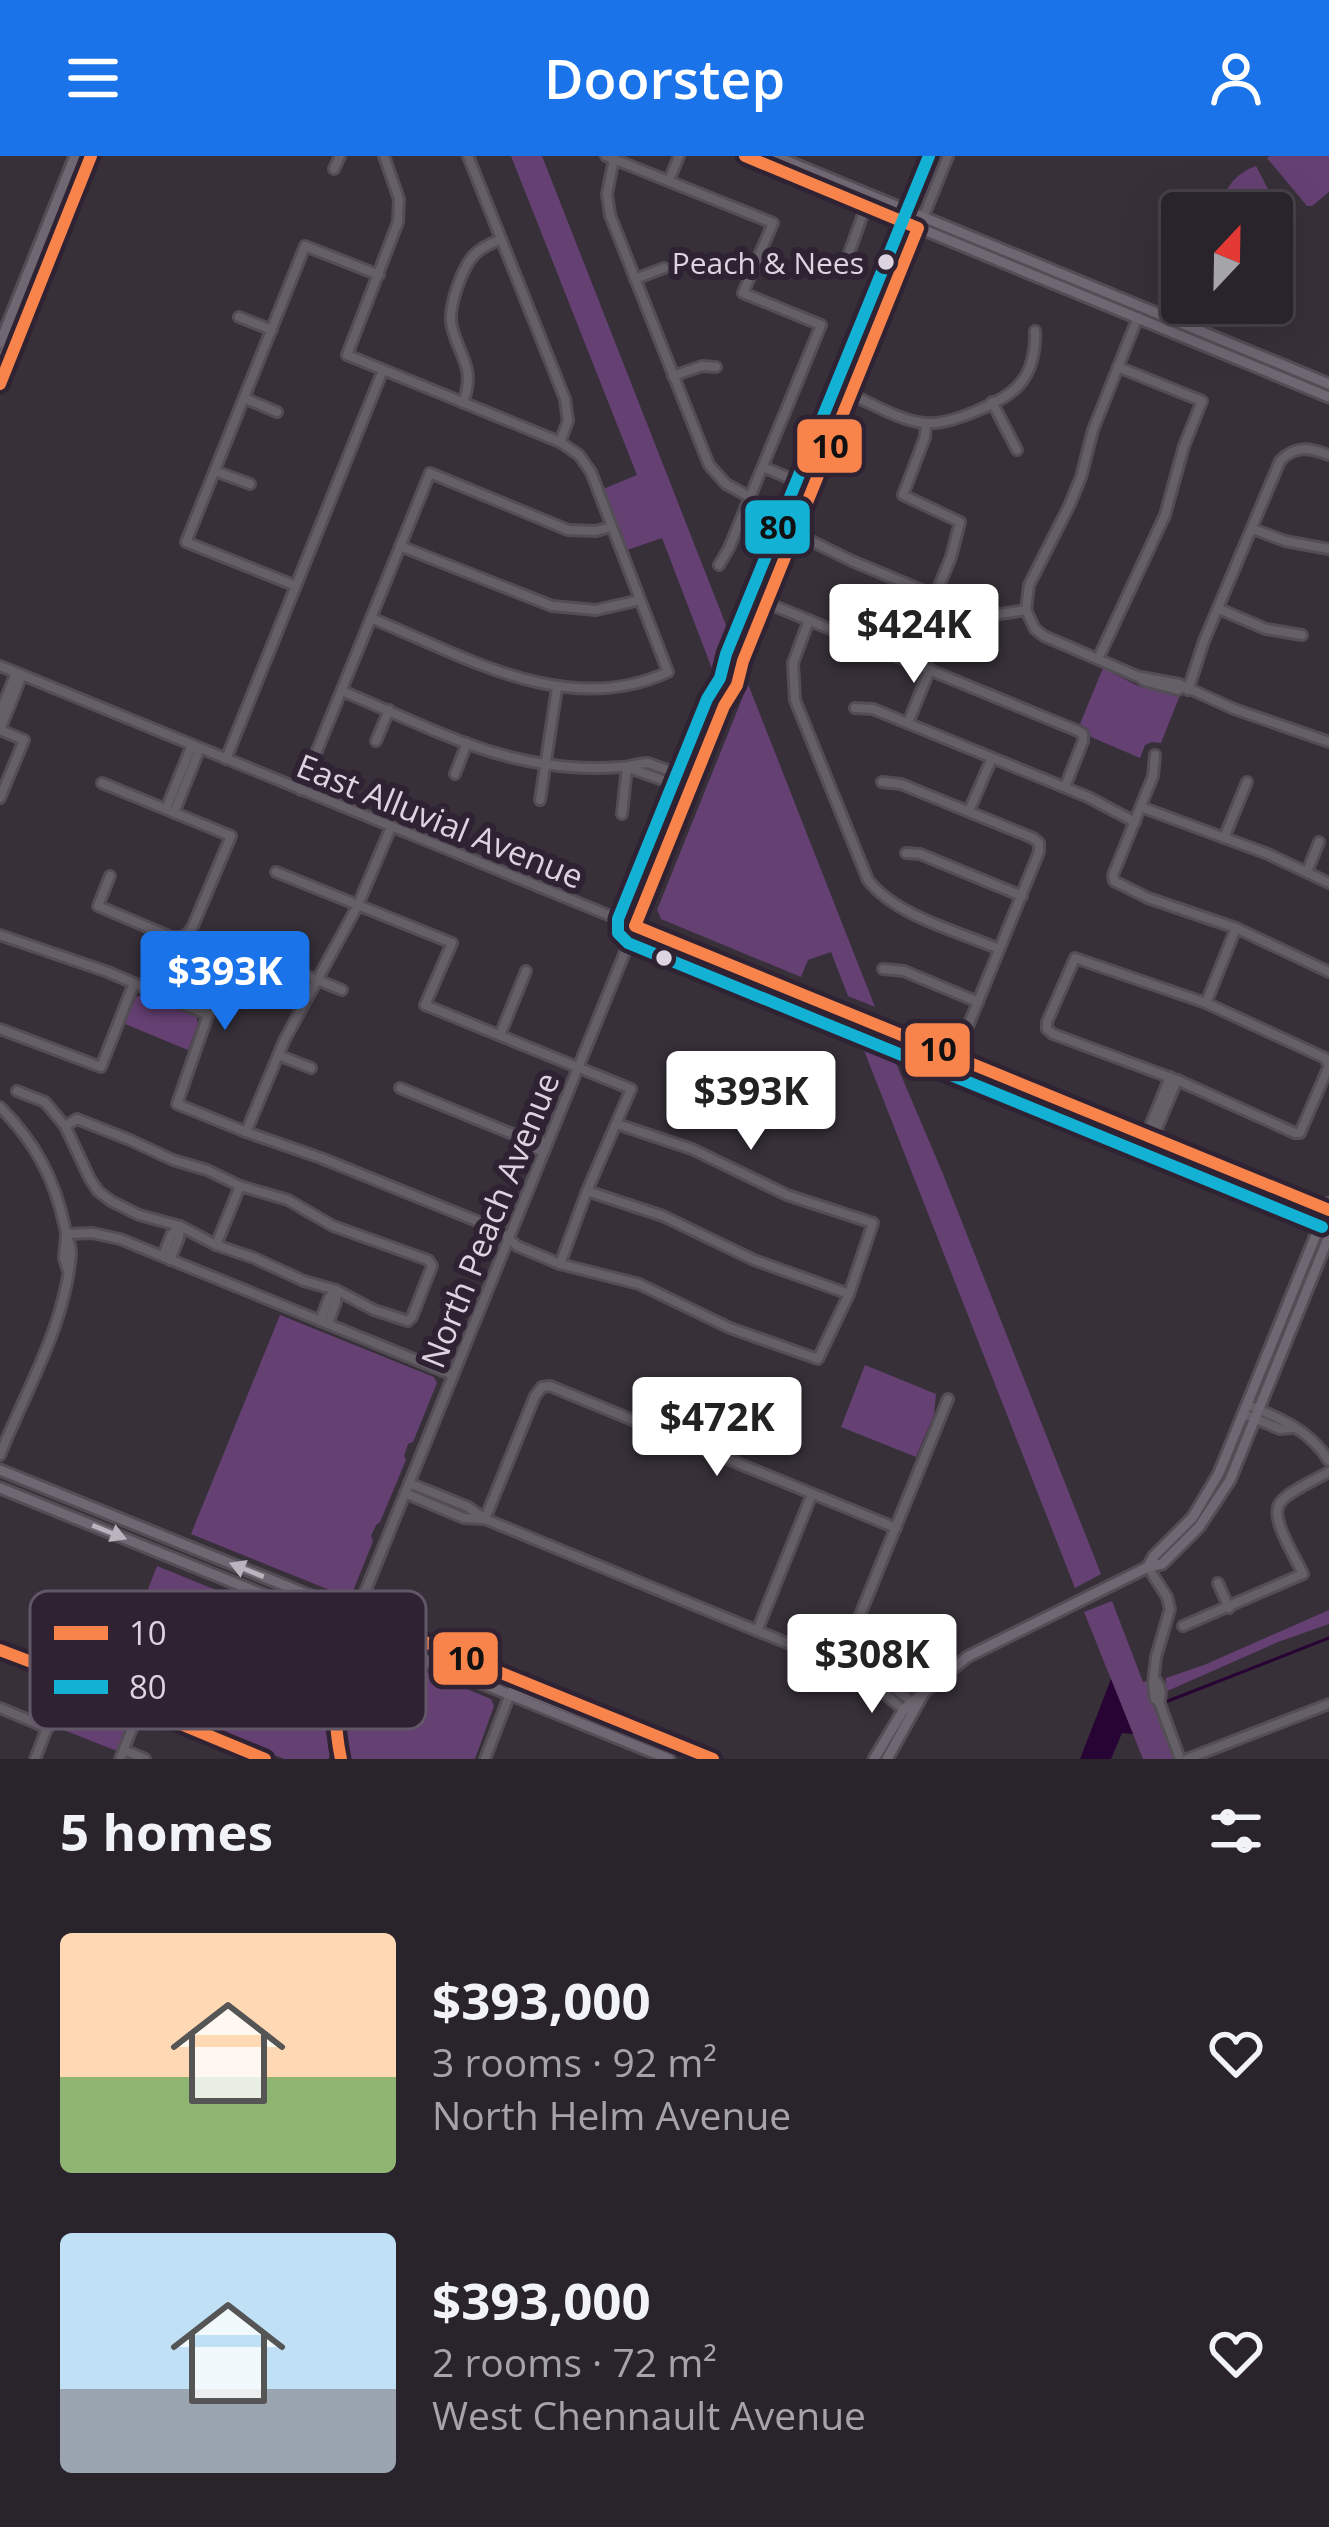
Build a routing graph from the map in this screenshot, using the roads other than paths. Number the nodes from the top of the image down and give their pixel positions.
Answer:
1 (75, 156) edge
2 (91, 156) edge
3 (340, 156) edge
4 (384, 156) edge
5 (469, 156) edge
6 (680, 156) edge
7 (745, 156) edge
8 (776, 156) edge
9 (948, 156) edge
10 (610, 158) edge
11 (334, 169) dead end
12 (669, 181) junction
13 (866, 206) junction
14 (920, 222) junction
15 (501, 239) junction
16 (844, 267) dead end
17 (664, 268) dead end
18 (379, 275) junction
19 (635, 280) junction
20 (1138, 316) junction
21 (239, 317) dead end
22 (272, 330) junction
23 (1035, 331) dead end
24 (1, 339) edge
25 (0, 365) edge
26 (716, 367) dead end
27 (1118, 367) junction
28 (383, 370) junction
29 (673, 376) junction
30 (0, 384) edge
31 (1329, 384) edge
32 (852, 395) junction
33 (1326, 395) edge
34 (244, 398) junction
35 (992, 402) junction
36 (464, 403) junction
37 (277, 412) dead end
38 (926, 423) junction
39 (560, 442) junction
40 (1017, 450) dead end
41 (1329, 455) edge
42 (763, 467) junction
43 (215, 471) junction
44 (250, 484) dead end
45 (813, 488) junction
46 (750, 497) junction
47 (611, 527) junction
48 (1253, 529) junction
49 (795, 533) junction
50 (400, 546) junction
51 (1329, 549) edge
52 (719, 565) dead end
53 (296, 586) junction
54 (935, 596) junction
55 (640, 600) junction
56 (767, 603) junction
57 (1218, 609) junction
58 (1026, 610) junction
59 (371, 618) junction
60 (809, 620) junction
61 (1302, 635) dead end
62 (1098, 659) junction
63 (0, 666) edge
64 (930, 669) junction
65 (19, 674) junction
66 (557, 688) junction
67 (1185, 689) junction
68 (342, 691) junction
69 (855, 708) dead end
70 (388, 710) junction
71 (0, 713) edge
72 (908, 723) junction
73 (0, 730) edge
74 (376, 741) dead end
75 (1329, 742) edge
76 (467, 743) junction
77 (196, 747) junction
78 (1155, 755) dead end
79 (992, 758) junction
80 (226, 759) junction
81 (545, 764) junction
82 (627, 767) junction
83 (455, 775) dead end
84 (882, 782) dead end
85 (1247, 782) dead end
86 (102, 783) dead end
87 (693, 785) junction
88 (1064, 787) junction
89 (301, 790) junction
90 (0, 798) edge
91 (540, 800) dead end
92 (1141, 807) junction
93 (170, 811) junction
94 (969, 812) junction
95 (622, 814) dead end
96 (1135, 821) junction
97 (392, 827) junction
98 (1225, 838) junction
99 (1319, 842) dead end
100 (906, 853) dead end
101 (276, 872) dead end
102 (1307, 872) junction
103 (110, 875) dead end
104 (1329, 883) edge
105 (1022, 896) junction
106 (358, 905) junction
107 (634, 926) junction
108 (1236, 928) junction
109 (0, 935) edge
110 (999, 949) junction
111 (883, 969) dead end
112 (526, 971) dead end
113 (1329, 972) edge
114 (316, 980) junction
115 (134, 983) junction
116 (342, 990) dead end
117 (978, 1001) junction
118 (1206, 1003) junction
119 (208, 1015) junction
120 (0, 1029) edge
121 (500, 1036) junction
122 (278, 1055) junction
123 (955, 1058) junction
124 (578, 1067) junction
125 (311, 1068) dead end
126 (1173, 1079) junction
127 (400, 1088) dead end
128 (17, 1090) dead end
129 (0, 1107) edge
130 (617, 1124) junction
131 (65, 1126) junction
132 (246, 1132) junction
133 (1149, 1137) junction
134 (545, 1148) junction
135 (240, 1186) junction
136 (586, 1191) junction
137 (1328, 1207) edge
138 (180, 1226) junction
139 (66, 1234) junction
140 (1329, 1236) edge
141 (508, 1238) junction
142 (216, 1245) junction
143 (166, 1258) junction
144 (560, 1264) junction
145 (336, 1291) junction
146 (849, 1294) junction
147 (324, 1322) junction
148 (453, 1375) junction
149 (948, 1400) dead end
150 (1252, 1412) junction
151 (0, 1455) edge
152 (1329, 1461) edge
153 (0, 1470) edge
154 (1329, 1472) edge
155 (409, 1483) junction
156 (0, 1488) edge
157 (405, 1493) junction
158 (812, 1494) junction
159 (485, 1519) junction
160 (896, 1528) junction
161 (1148, 1567) junction
162 (1218, 1583) dead end
163 (256, 1591) edge
164 (299, 1591) edge
165 (365, 1591) edge
166 (1229, 1608) junction
167 (1183, 1626) dead end
168 (757, 1631) junction
169 (426, 1643) edge
170 (0, 1650) edge
171 (426, 1660) edge
172 (30, 1661) edge
173 (840, 1664) junction
174 (510, 1694) junction
175 (1329, 1704) edge
176 (0, 1708) edge
177 (911, 1708) junction
178 (30, 1720) edge
179 (47, 1729) edge
180 (191, 1729) edge
181 (334, 1729) edge
182 (648, 1733) junction
183 (122, 1755) edge
184 (35, 1759) edge
185 (145, 1759) edge
186 (265, 1759) edge
187 (341, 1759) edge
188 (485, 1759) edge
189 (669, 1759) edge
190 (713, 1759) edge
191 (874, 1759) edge
192 (887, 1759) edge
193 (1183, 1759) edge

1 - 24 main road
2 - 30 main road
3 - 11 street
4 - 18 street
5 - 15 street
6 - 12 street
7 - 13 main road
8 - 14 main road
9 - 14 street, North Peach Avenue
10 - 12 street
10 - 19 street
12 - 42 street
13 - 14 main road
13 - 16 street
14 - 20 main road
14 - 31 main road
14 - 32 street, North Peach Avenue
15 - 36 street
15 - 39 street
17 - 19 street
18 - 22 street
18 - 28 street
19 - 29 street
20 - 27 street
20 - 33 main road
21 - 22 street
22 - 34 street
23 - 35 street
24 - 25 main road
26 - 29 street
27 - 58 street
27 - 62 street
28 - 36 street
28 - 53 street
29 - 46 street
32 - 38 street
32 - 45 street, North Peach Avenue
34 - 37 street
34 - 43 street
35 - 38 street
35 - 40 street
36 - 39 street
38 - 54 street
39 - 47 street
41 - 48 street
42 - 45 street
42 - 46 street
43 - 44 street
43 - 53 street
45 - 49 street, North Peach Avenue
46 - 52 street
47 - 50 street
47 - 55 street
48 - 51 street
48 - 57 street
49 - 54 street
49 - 56 street, North Peach Avenue
50 - 55 street
50 - 59 street
53 - 80 street
54 - 58 street
55 - 66 street
56 - 60 street
56 - 87 street, North Peach Avenue
57 - 61 street
57 - 67 street
58 - 62 street
59 - 66 street
59 - 68 street
60 - 64 street
60 - 110 street
62 - 67 street
63 - 65 street, East Alluvial Avenue
64 - 72 street
64 - 88 street
65 - 71 street
65 - 73 street
65 - 77 street, East Alluvial Avenue
66 - 81 street
67 - 75 street
68 - 70 street
68 - 89 street
69 - 72 street
70 - 74 street
70 - 76 street
72 - 79 street
73 - 90 street
76 - 81 street
76 - 83 street
77 - 80 street, East Alluvial Avenue
77 - 93 street
78 - 92 street
79 - 88 street
79 - 94 street
80 - 89 street, East Alluvial Avenue
81 - 82 street
81 - 91 street
82 - 87 street
82 - 95 street
84 - 94 street
85 - 98 street
86 - 93 street
87 - 107 street, North Peach Avenue
88 - 96 street
89 - 97 street, East Alluvial Avenue
92 - 96 street
92 - 98 street
93 - 103 street
94 - 105 street
96 - 108 street
97 - 106 street
97 - 107 street, East Alluvial Avenue
98 - 102 street
99 - 102 street
100 - 105 street
101 - 106 street
102 - 104 street
105 - 110 street
106 - 114 street
106 - 121 street
107 - 123 street, East Alluvial Avenue
107 - 124 street, North Peach Avenue
108 - 113 street
108 - 118 street
109 - 115 street
110 - 117 street
111 - 117 street
112 - 121 street
114 - 116 street
114 - 119 street
114 - 122 street
115 - 119 street
115 - 120 street
117 - 123 street
118 - 126 street
118 - 126 street
119 - 132 street
121 - 124 street
122 - 125 street
122 - 132 street
123 - 133 street, East Alluvial Avenue
124 - 130 street
124 - 134 street, North Peach Avenue
126 - 133 street
127 - 134 street
128 - 131 street
129 - 139 street
130 - 136 street
130 - 146 street
131 - 135 street
131 - 138 street
132 - 141 street
133 - 137 street, East Alluvial Avenue
134 - 141 street, North Peach Avenue
135 - 142 street
135 - 145 street
136 - 144 street
136 - 146 street
137 - 150 main road
138 - 142 street
138 - 143 street
139 - 143 street
139 - 151 street
140 - 150 main road
141 - 144 street
141 - 148 street, North Peach Avenue
142 - 145 street
143 - 147 street
144 - 146 street
145 - 147 street
147 - 148 street
148 - 155 street, North Peach Avenue
149 - 160 street
150 - 152 street
150 - 161 main road
164 -> 153 main road
154 - 166 street
155 - 157 street, North Peach Avenue
155 - 159 street
156 -> 163 main road
157 - 159 street
157 - 165 street, North Peach Avenue
158 - 159 street
158 - 160 street
158 - 168 street
159 - 168 street
160 - 173 street
161 - 177 main road
161 - 193 street
162 - 166 street
166 - 167 street
168 - 173 street
169 - 182 main road
170 - 172 street
171 - 174 main road
173 - 177 street
174 - 182 main road
174 - 188 street
174 - 189 main road
175 - 193 street
176 - 178 street
177 - 191 main road
177 - 192 main road
179 - 184 street
180 - 186 street
181 - 187 street, North Peach Avenue
182 - 190 main road
183 - 185 street

